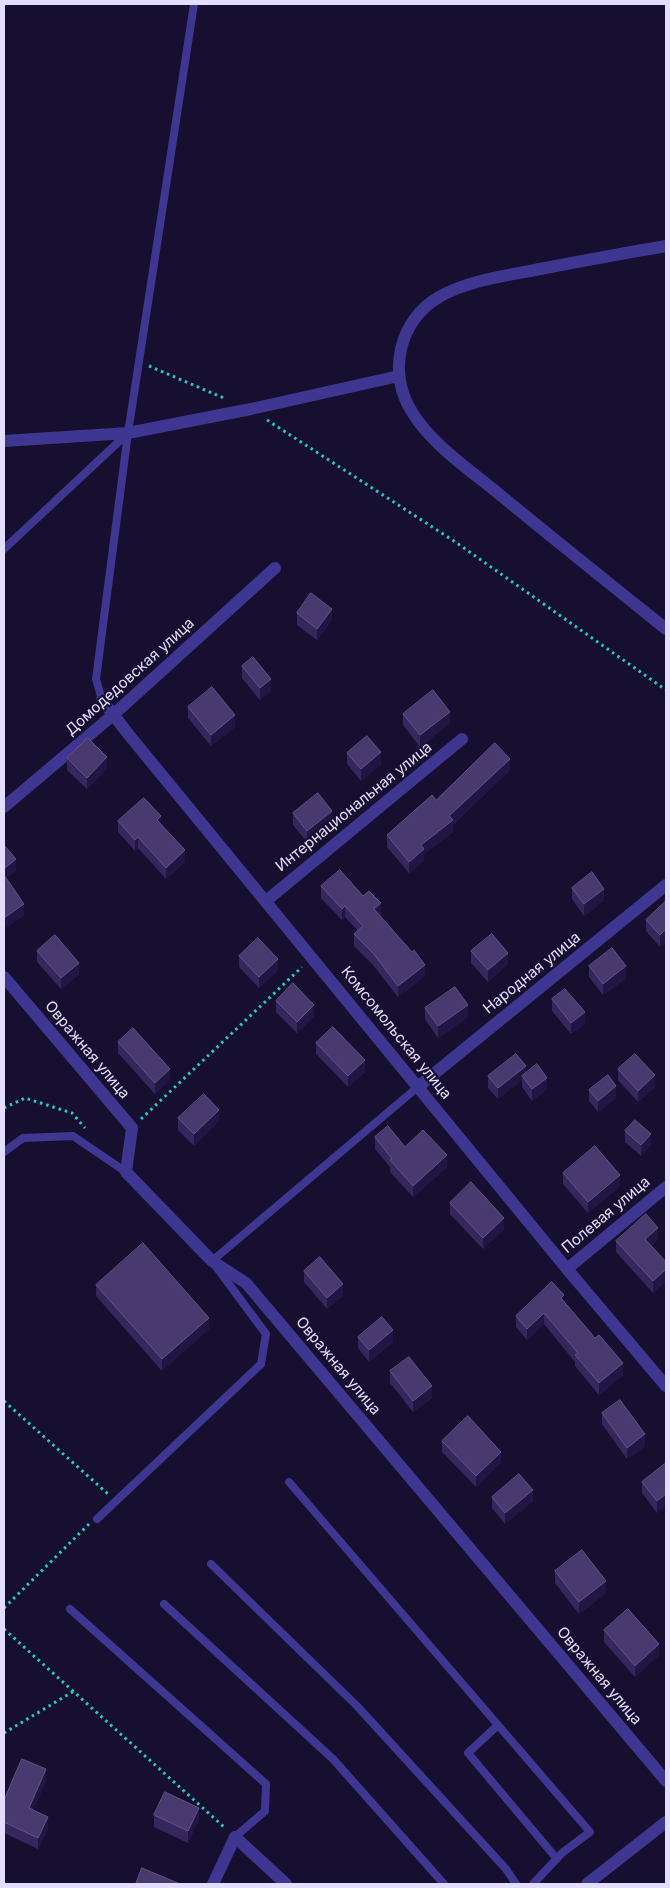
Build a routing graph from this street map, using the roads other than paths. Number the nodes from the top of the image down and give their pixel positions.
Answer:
1 (194, 4) edge
2 (666, 246) edge
3 (399, 376) junction
4 (128, 434) junction
5 (4, 441) edge
6 (4, 549) edge
7 (275, 568) dead end
8 (666, 630) edge
9 (102, 700) joint
10 (113, 715) junction
11 (462, 739) dead end
12 (4, 807) edge
13 (666, 885) edge
14 (266, 901) junction
15 (4, 977) edge
16 (419, 1086) junction
17 (4, 1152) edge
18 (126, 1172) junction
19 (666, 1187) edge
20 (212, 1260) junction
21 (567, 1269) junction
22 (666, 1386) edge
23 (290, 1482) dead end
24 (97, 1520) road end
25 (211, 1564) dead end
26 (164, 1604) dead end
27 (70, 1609) dead end
28 (498, 1725) junction
29 (666, 1781) edge
30 (666, 1822) edge
31 (235, 1837) junction
32 (557, 1859) junction
33 (213, 1884) edge
34 (286, 1884) edge
35 (444, 1884) edge
36 (516, 1884) edge
37 (533, 1884) edge
38 (586, 1884) edge

1 - 4 lane
2 - 3 street
3 - 4 street
3 - 8 street
4 - 5 street
4 - 6 lane
4 - 9 lane
7 - 10 street, Домодедовская улица
9 - 10 street, Комсомольская улица
10 - 12 street, Домодедовская улица
10 - 14 street, Комсомольская улица
11 - 14 street, Интернациональная улица
13 - 16 street, Народная улица
14 - 16 street, Комсомольская улица
15 - 18 street, Овражная улица
16 - 20 lane
16 - 21 street, Комсомольская улица
17 - 18 lane
18 - 20 street, Овражная улица
19 - 21 street, Полевая улица
20 - 24 lane
20 - 29 street, Овражная улица
21 - 22 street, Комсомольская улица
23 - 28 lane
25 - 36 lane
26 - 35 lane
27 - 31 lane
28 - 32 lane
28 - 32 lane
30 - 38 street
31 - 33 street
31 - 34 street
32 - 37 lane

